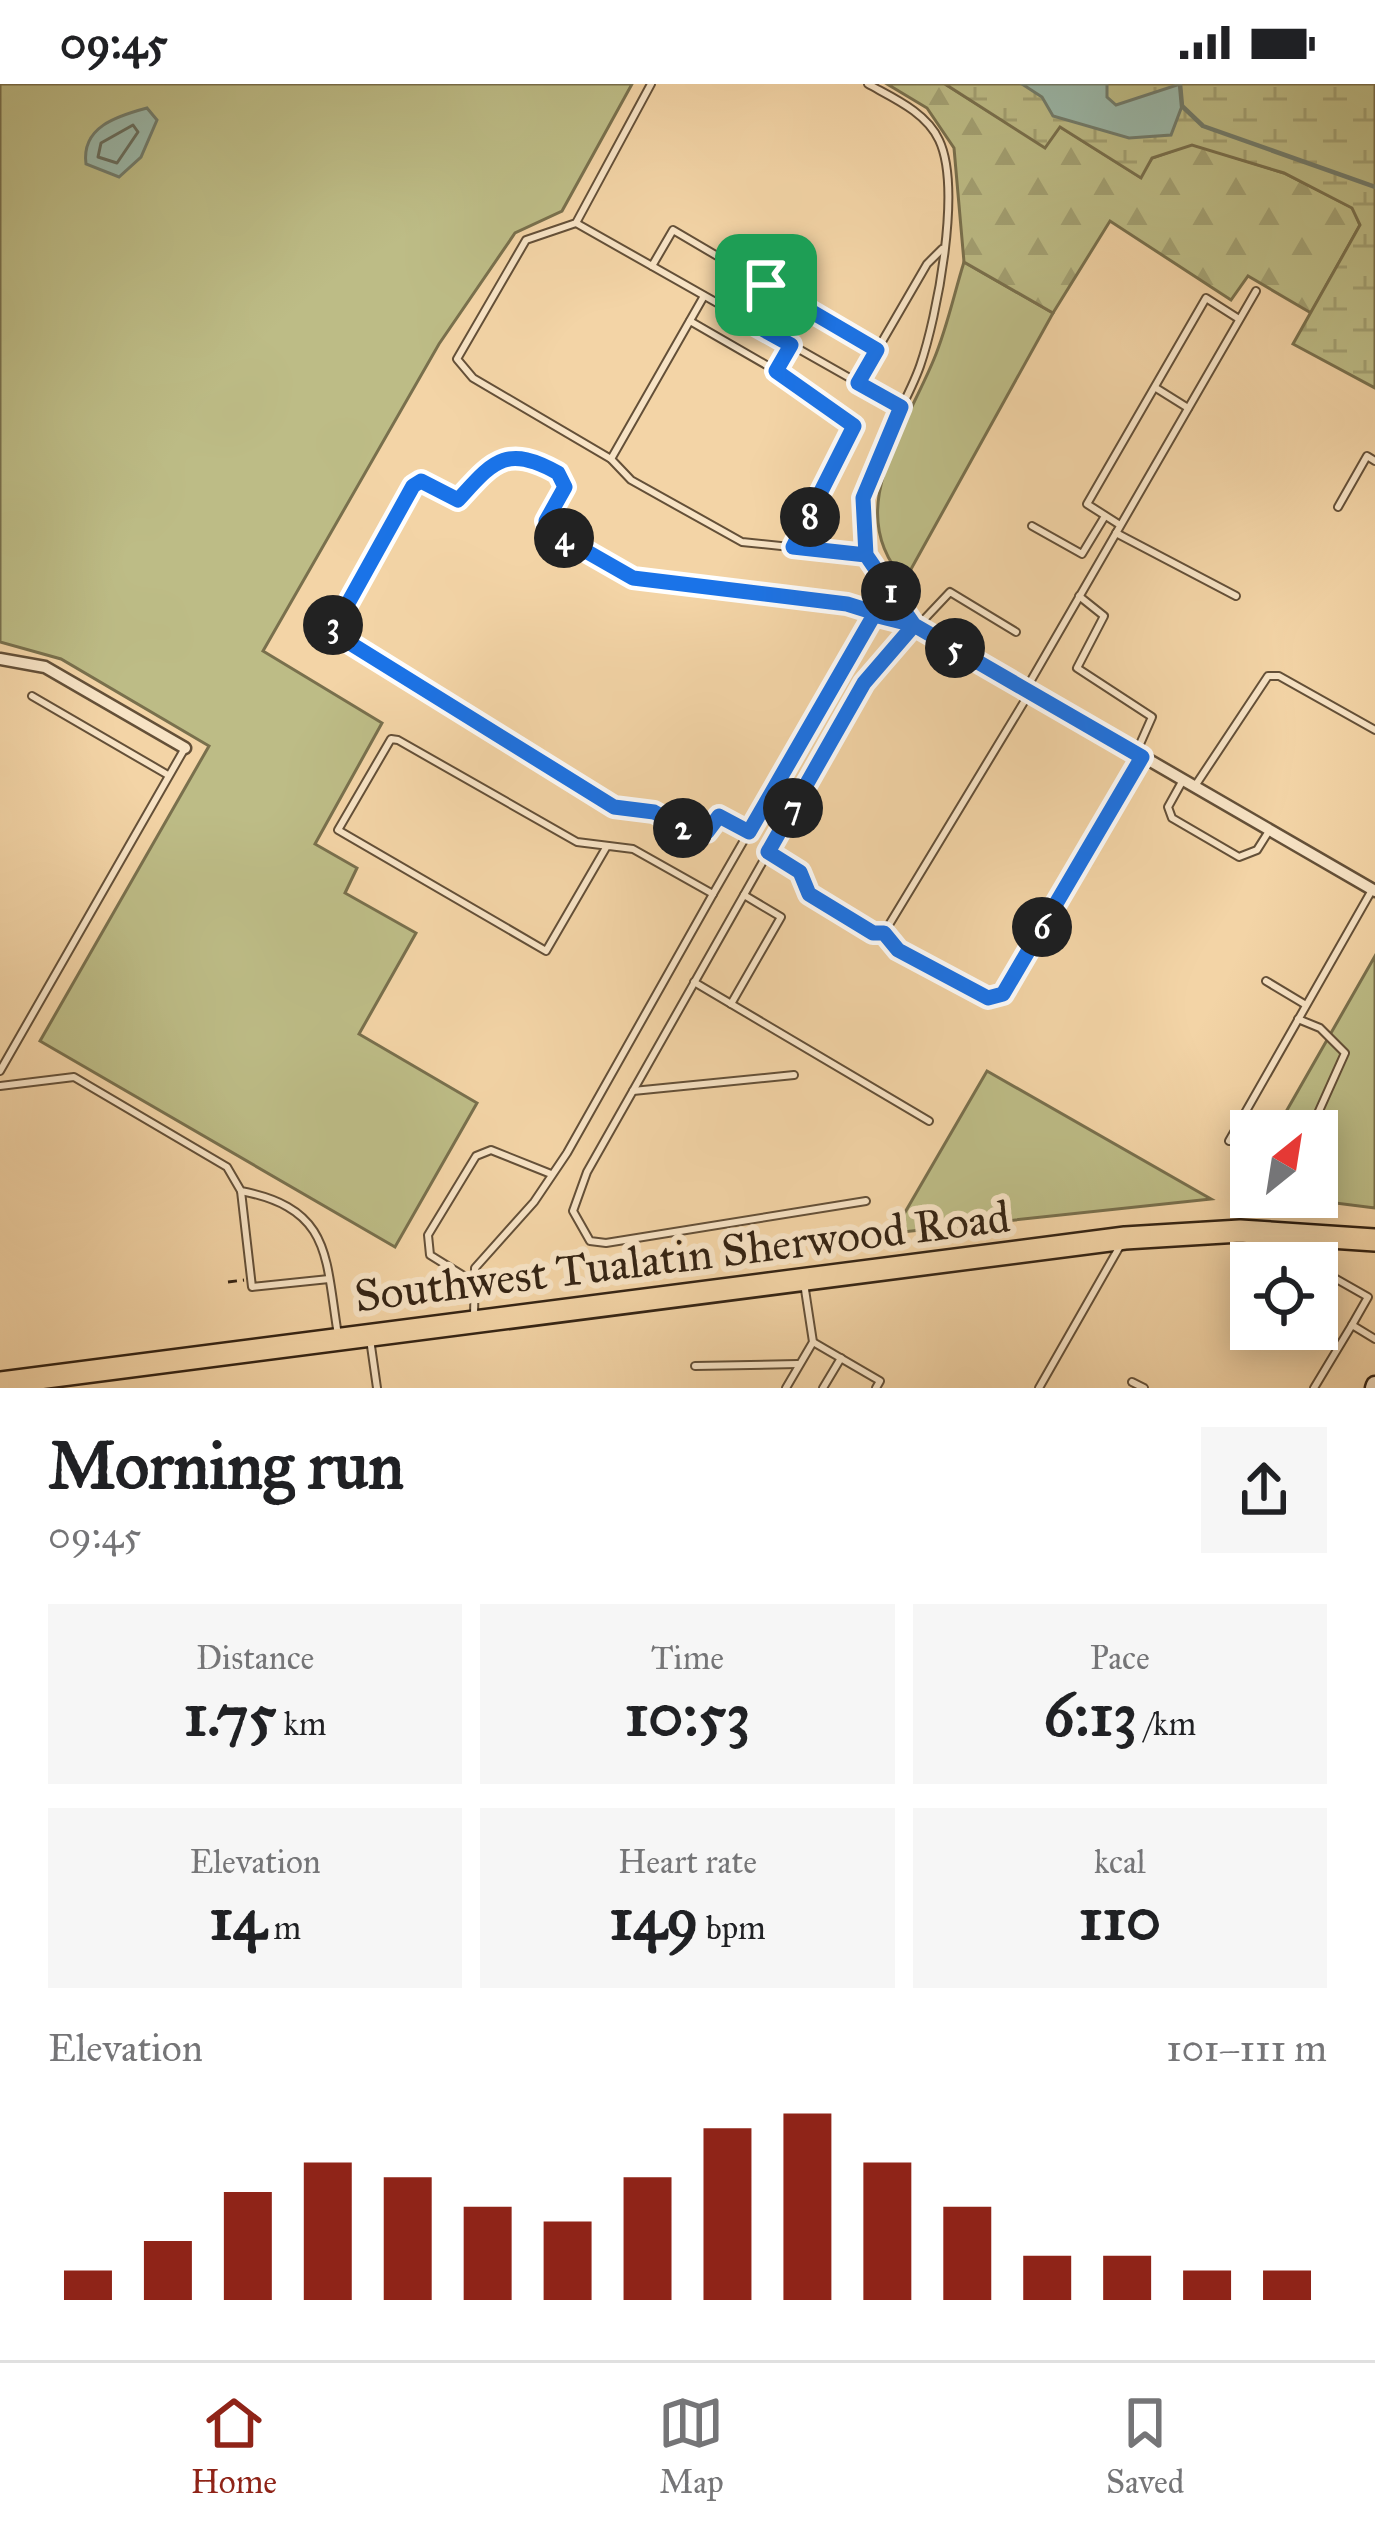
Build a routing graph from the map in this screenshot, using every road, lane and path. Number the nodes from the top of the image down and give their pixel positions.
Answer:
1 (651, 84) edge
2 (868, 84) edge
3 (576, 223) junction
4 (944, 246) junction
5 (652, 266) junction
6 (766, 285) junction
7 (1256, 291) dead end
8 (704, 296) junction
9 (1239, 319) junction
10 (746, 320) junction
11 (690, 321) junction
12 (791, 345) junction
13 (877, 350) junction
14 (776, 371) junction
15 (858, 383) junction
16 (1156, 388) junction
17 (901, 407) junction
18 (1188, 408) junction
19 (611, 459) junction
20 (1375, 461) edge
21 (1338, 506) dead end
22 (1105, 516) junction
23 (1032, 526) dead end
24 (1118, 529) junction
25 (793, 547) junction
26 (866, 555) junction
27 (1079, 596) junction
28 (1237, 596) dead end
29 (874, 615) junction
30 (914, 625) junction
31 (1016, 632) dead end
32 (0, 659) edge
33 (1028, 690) junction
34 (32, 696) dead end
35 (1375, 730) edge
36 (185, 748) joint
37 (1139, 755) junction
38 (169, 776) junction
39 (1189, 783) junction
40 (1269, 830) junction
41 (749, 832) junction
42 (607, 846) junction
43 (768, 852) junction
44 (1373, 891) edge
45 (713, 894) junction
46 (744, 895) junction
47 (884, 933) junction
48 (1266, 981) dead end
49 (694, 982) junction
50 (731, 1004) junction
51 (1306, 1005) junction
52 (1298, 1019) junction
53 (0, 1071) edge
54 (794, 1075) dead end
55 (0, 1086) edge
56 (633, 1091) junction
57 (1319, 1110) edge
58 (929, 1120) dead end
59 (1229, 1141) dead end
60 (553, 1174) junction
61 (242, 1191) junction
62 (866, 1201) dead end
63 (1125, 1238) junction
64 (1375, 1240) edge
65 (329, 1279) junction
66 (472, 1280) junction
67 (803, 1280) junction
68 (1338, 1280) edge
69 (475, 1322) junction
70 (1352, 1325) junction
71 (370, 1336) junction
72 (1375, 1339) edge
73 (339, 1340) junction
74 (813, 1342) junction
75 (841, 1358) junction
76 (800, 1364) junction
77 (694, 1366) dead end
78 (1132, 1382) dead end
79 (0, 1383) edge
80 (377, 1388) edge
81 (786, 1388) edge
82 (823, 1388) edge
83 (876, 1388) edge
84 (1039, 1388) edge
85 (1144, 1388) edge
86 (1314, 1388) edge

1 - 3 lane
2 - 4 lane
3 - 5 lane
3 - 19 lane
4 - 13 lane
4 - 17 lane
5 - 6 lane
5 - 8 lane
6 - 10 lane
6 - 13 lane
7 - 9 lane
8 - 10 lane
8 - 11 lane
9 - 16 lane
9 - 18 lane
10 - 12 lane
11 - 14 lane
11 - 19 lane
12 - 14 lane
12 - 15 lane
13 - 15 lane
14 - 25 lane
15 - 17 lane
16 - 18 lane
16 - 22 lane
17 - 26 lane
18 - 24 lane
19 - 25 lane
20 - 21 lane
22 - 23 lane
22 - 24 lane
24 - 27 lane
24 - 28 lane
25 - 26 lane
26 - 30 lane
27 - 33 lane
27 - 37 lane
29 - 30 lane
29 - 41 lane
29 - 41 lane
30 - 31 lane
30 - 33 street
30 - 43 lane
32 - 36 street
33 - 37 street
33 - 47 lane
34 - 38 lane
35 - 39 lane
36 - 38 lane
37 - 39 street
37 - 47 lane
38 - 53 lane
39 - 40 street
39 - 40 lane
40 - 44 street
41 - 45 lane
42 - 42 lane
42 - 45 lane
43 - 46 lane
43 - 47 lane
44 - 51 lane
45 - 60 lane
46 - 49 lane
46 - 50 lane
48 - 51 lane
49 - 50 lane
49 - 56 lane
50 - 58 lane
51 - 52 lane
52 - 57 lane
52 - 59 lane
54 - 56 lane
55 - 61 lane
56 - 62 lane
60 - 66 lane
60 - 66 lane
61 - 65 lane
61 - 65 lane
63 - 64 highway, Southwest Tualatin Sherwood Road
63 - 67 highway, Southwest Tualatin Sherwood Road
63 - 84 lane
65 - 73 lane
66 - 69 lane
67 - 69 highway, Southwest Tualatin Sherwood Road
67 - 74 lane
68 - 70 lane
69 - 71 highway, Southwest Tualatin Sherwood Road
70 - 72 lane
70 - 86 lane
71 - 73 highway, Southwest Tualatin Sherwood Road
71 - 80 lane
73 - 79 highway, Southwest Tualatin Sherwood Road
74 - 75 lane
74 - 76 lane
75 - 82 lane
75 - 83 lane
76 - 77 lane
76 - 81 lane
78 - 85 lane

